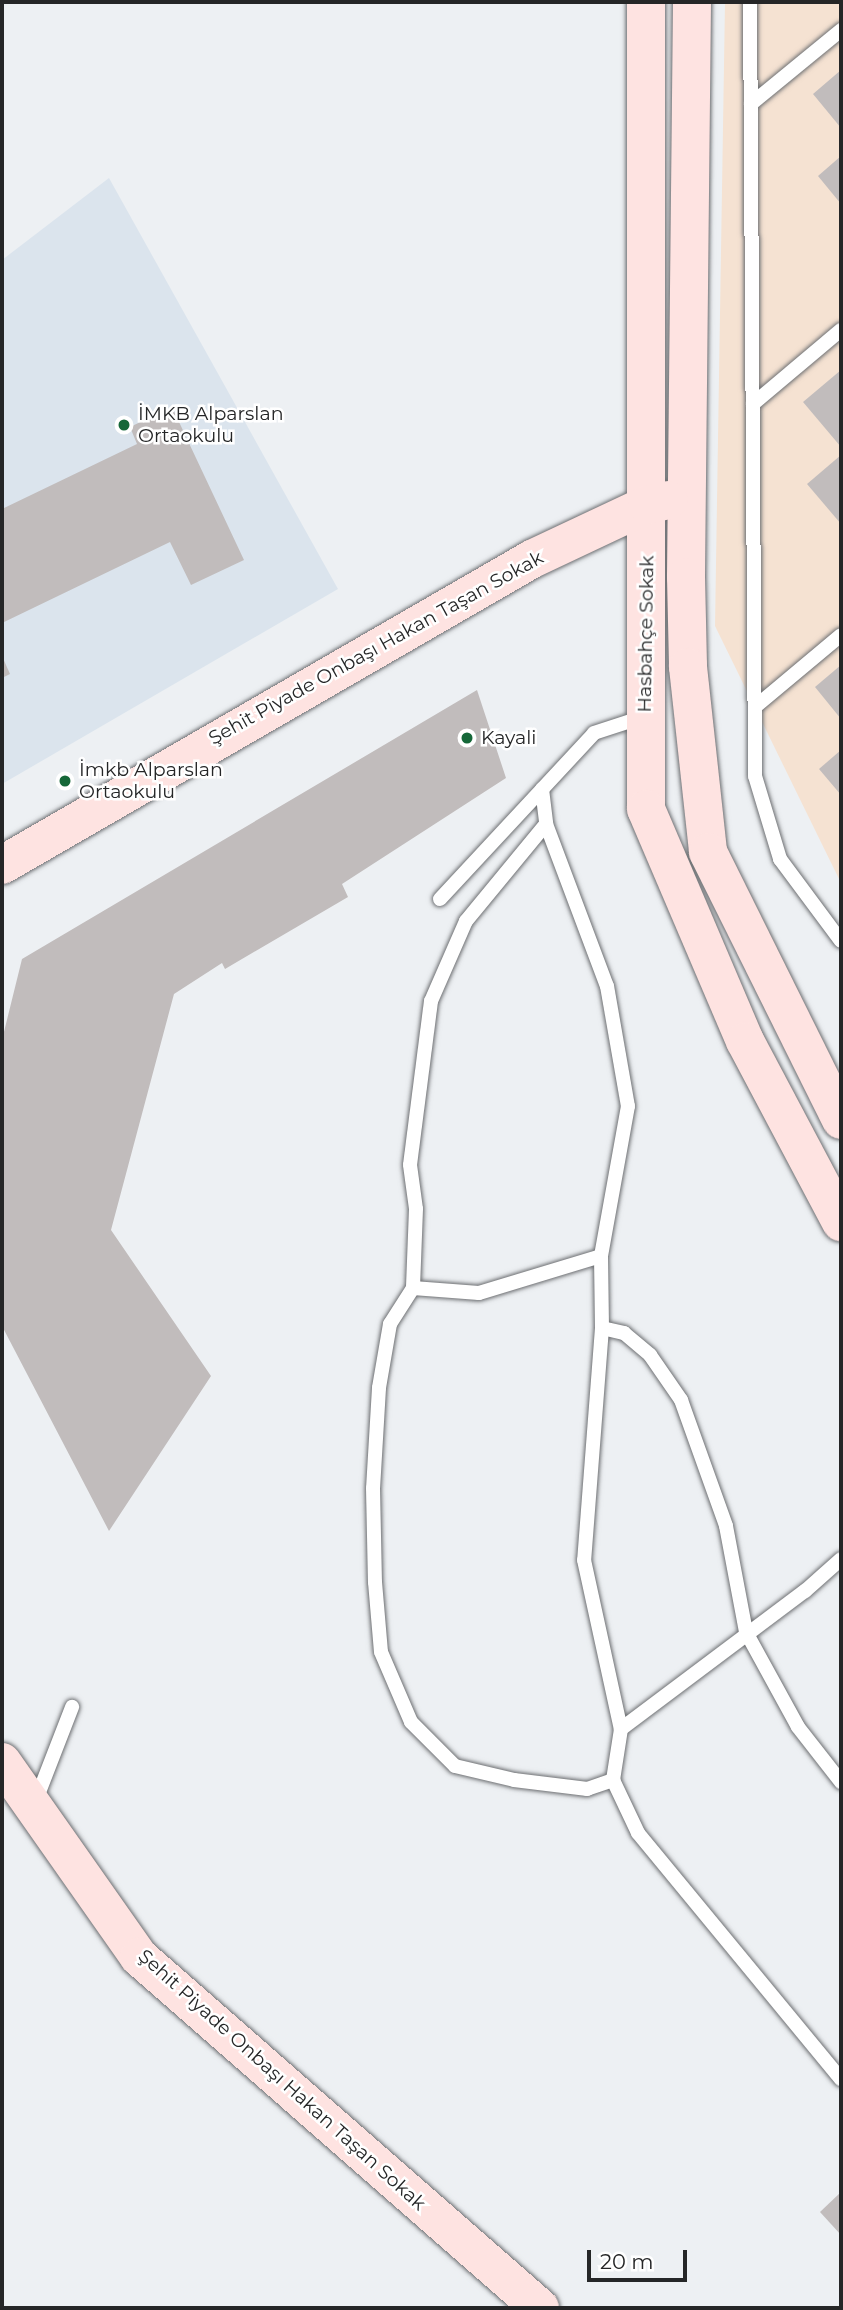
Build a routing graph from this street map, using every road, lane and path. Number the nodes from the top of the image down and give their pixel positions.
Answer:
1 (646, 2) edge
2 (692, 2) edge
3 (750, 2) edge
4 (841, 30) edge
5 (751, 104) junction
6 (841, 330) edge
7 (753, 404) junction
8 (687, 496) junction
9 (647, 505) junction
10 (841, 635) edge
11 (755, 707) junction
12 (645, 716) junction
13 (542, 789) junction
14 (546, 824) junction
15 (2, 865) edge
16 (440, 899) dead end
17 (841, 941) edge
18 (841, 1120) edge
19 (841, 1222) edge
20 (601, 1256) junction
21 (413, 1288) junction
22 (602, 1328) junction
23 (841, 1559) edge
24 (746, 1632) junction
25 (72, 1707) dead end
26 (621, 1729) junction
27 (2, 1762) edge
28 (613, 1780) junction
29 (841, 1782) edge
30 (32, 1809) junction
31 (841, 2080) edge
32 (540, 2308) edge

1 - 9 main road, Hasbahçe Sokak
2 - 8 main road, Hasbahçe Sokak
3 - 5 lane
4 - 5 lane
5 - 7 lane
6 - 7 lane
7 - 11 lane
8 - 9 main road, Şehit Piyade Onbaşı Hakan Taşan Sokak
8 - 18 main road, Hasbahçe Sokak
9 - 12 main road, Hasbahçe Sokak
9 - 15 main road, Şehit Piyade Onbaşı Hakan Taşan Sokak
10 - 11 lane
11 - 17 lane
12 - 13 lane
12 - 19 main road, Hasbahçe Sokak
13 - 14 lane
13 - 16 lane
14 - 20 lane
14 - 21 lane
20 - 21 lane
20 - 22 lane
21 - 28 lane
22 - 24 lane
22 - 26 lane
23 - 24 lane
24 - 26 lane
24 - 29 lane
25 - 30 lane
26 - 28 lane
27 - 30 main road, Şehit Piyade Onbaşı Hakan Taşan Sokak
28 - 31 lane
30 - 32 main road, Şehit Piyade Onbaşı Hakan Taşan Sokak

